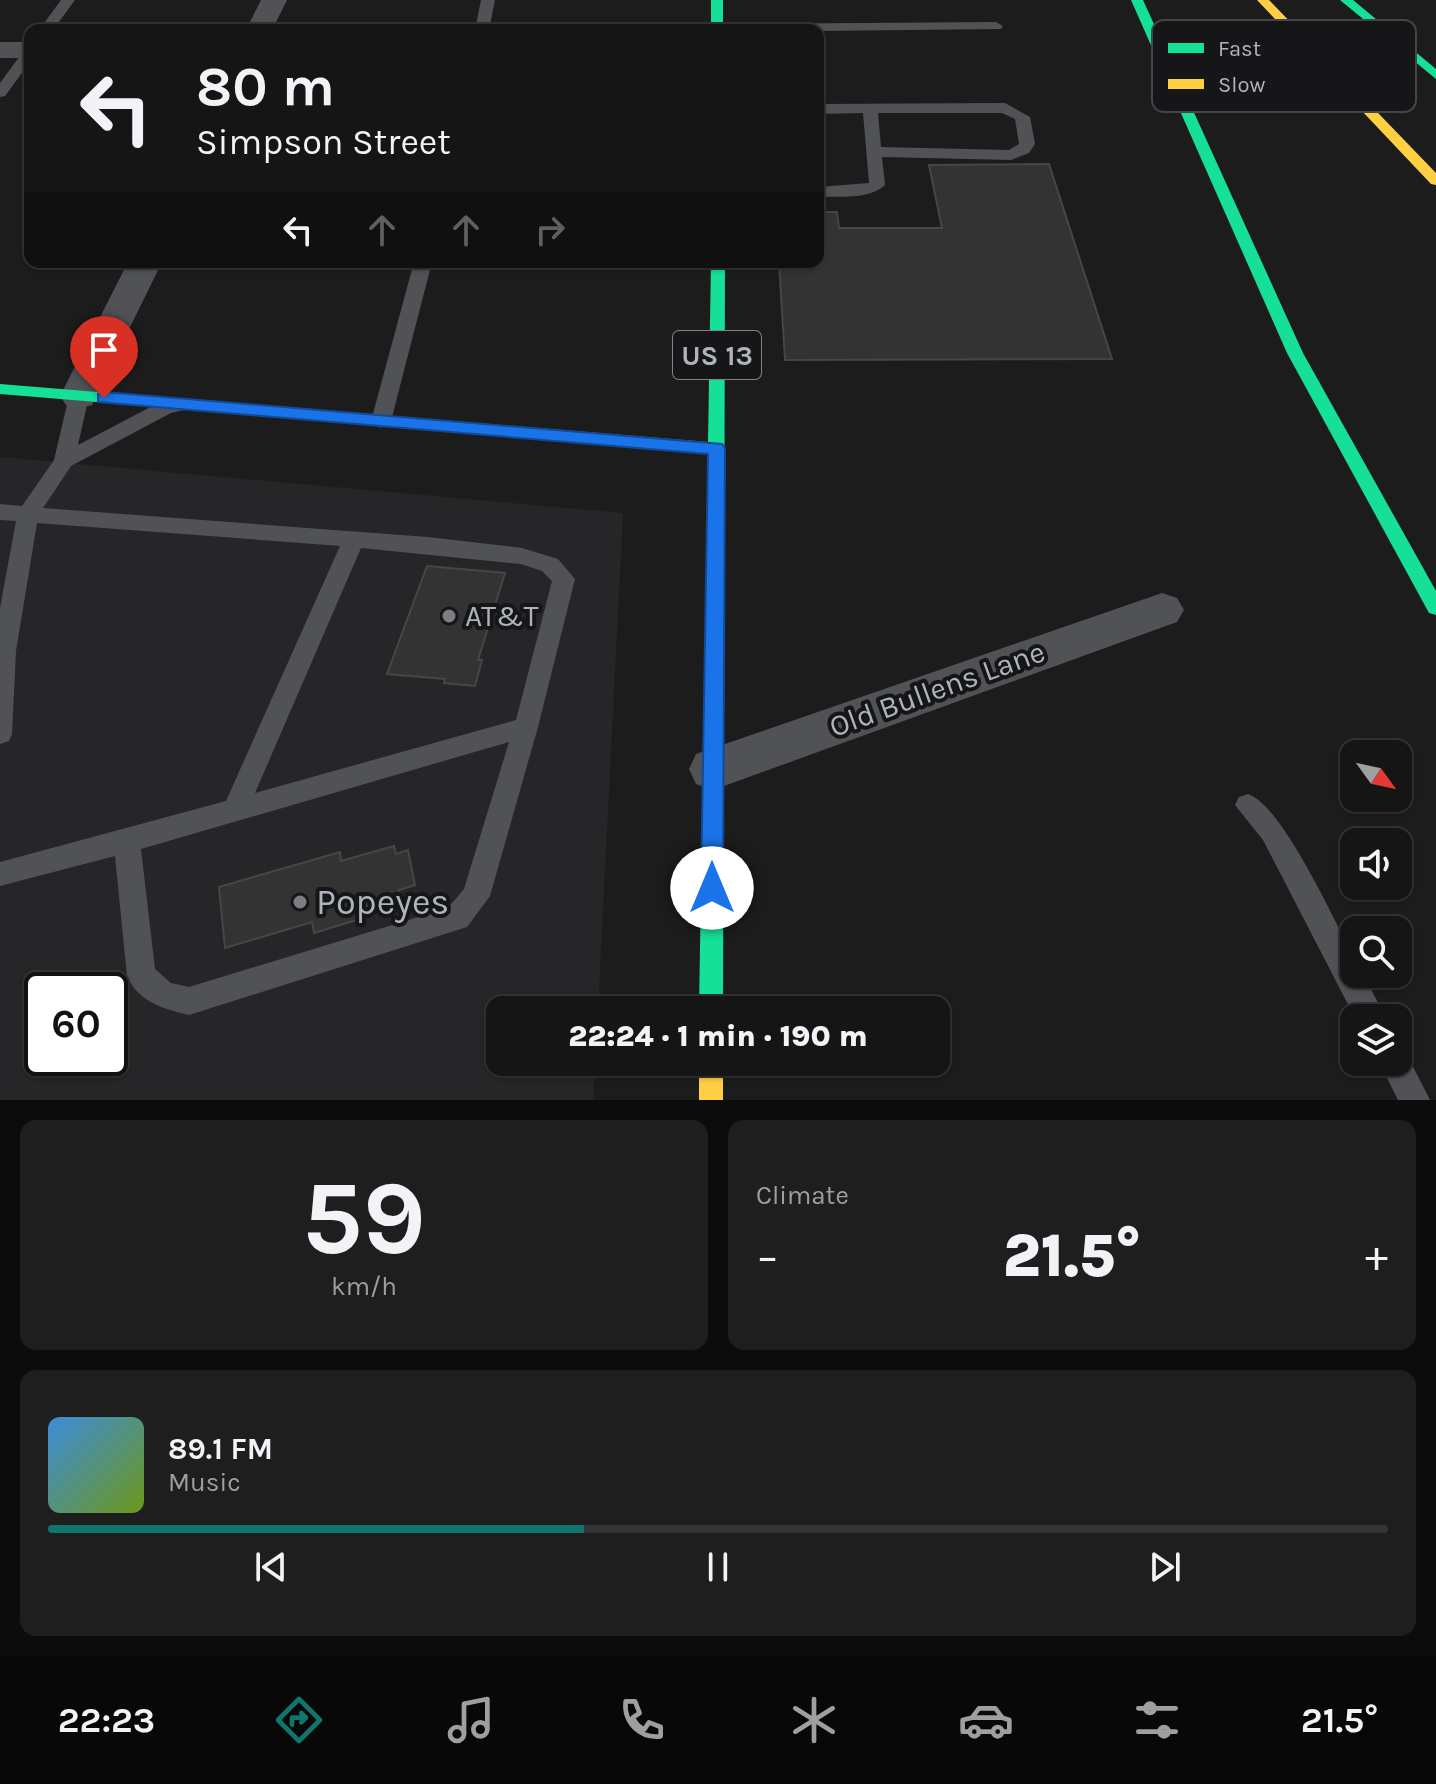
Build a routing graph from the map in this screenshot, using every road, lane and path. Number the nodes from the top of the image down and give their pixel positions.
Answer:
1 (68, 0) edge
2 (274, 0) edge
3 (488, 0) edge
4 (717, 0) edge
5 (1137, 0) edge
6 (1263, 0) edge
7 (1346, 0) edge
8 (1282, 20) edge
9 (1370, 20) edge
10 (50, 24) edge
11 (262, 24) edge
12 (483, 24) edge
13 (717, 24) edge
14 (996, 26) dead end
15 (824, 28) edge
16 (1152, 34) edge
17 (0, 50) edge
18 (24, 51) edge
19 (1416, 58) edge
20 (24, 59) edge
21 (1436, 75) edge
22 (0, 93) edge
23 (824, 109) edge
24 (870, 109) junction
25 (1187, 112) edge
26 (1370, 112) edge
27 (874, 152) junction
28 (1436, 181) edge
29 (824, 192) edge
30 (142, 268) edge
31 (421, 268) edge
32 (718, 268) edge
33 (0, 389) edge
34 (79, 396) junction
35 (180, 404) junction
36 (381, 421) junction
37 (716, 448) junction
38 (64, 461) junction
39 (0, 512) edge
40 (28, 513) junction
41 (354, 540) junction
42 (1436, 608) edge
43 (1162, 610) dead end
44 (526, 727) junction
45 (0, 734) edge
46 (713, 769) junction
47 (1248, 805) dead end
48 (235, 810) junction
49 (127, 841) junction
50 (0, 874) edge
51 (711, 996) edge
52 (1364, 1004) edge
53 (711, 1076) edge
54 (1402, 1076) edge
55 (711, 1100) edge
56 (1415, 1100) edge

1 - 10 lane
2 - 11 street
3 - 12 lane
4 - 13 main road
5 - 16 main road
6 - 8 main road
7 - 9 main road
14 - 15 lane
17 - 18 street
19 - 21 main road
20 - 22 lane
23 - 24 lane
24 - 27 lane
24 - 27 lane
25 - 42 main road
26 - 28 main road
27 - 29 lane
30 - 34 street
31 - 36 lane
32 - 37 main road, US 13
33 - 34 main road
34 - 35 main road
34 - 38 lane
35 - 36 main road
35 - 38 lane
36 - 37 main road
37 - 46 main road, US 13
38 - 40 lane
39 - 40 lane
40 - 41 lane
40 - 45 lane
41 - 44 lane
41 - 48 lane
43 - 46 street, Old Bullens Lane
44 - 48 lane
44 - 49 lane
46 - 51 main road, US 13
47 - 52 lane
48 - 49 lane
49 - 50 lane
53 - 55 main road
54 - 56 lane

